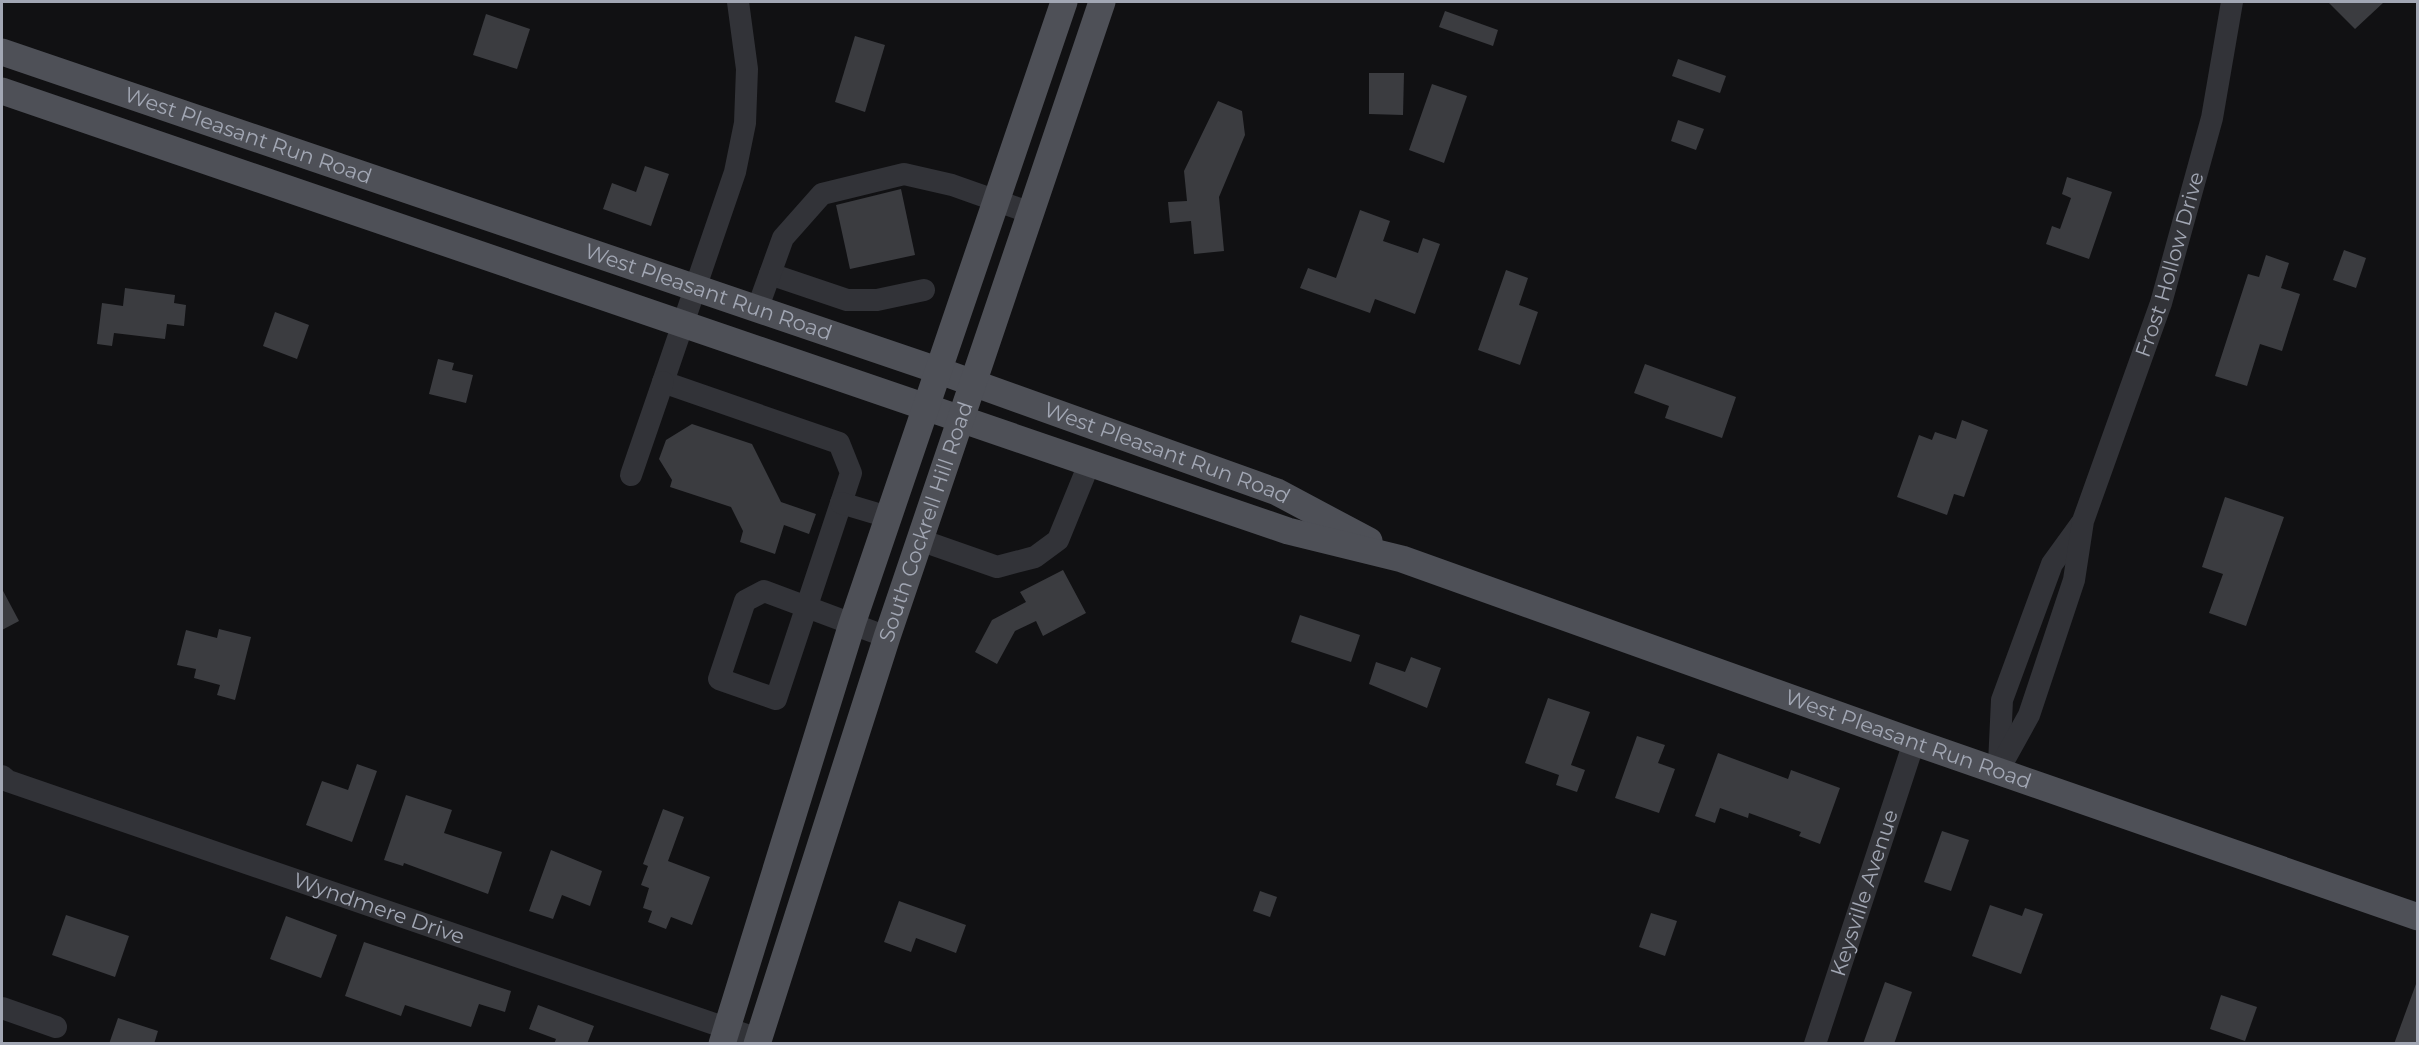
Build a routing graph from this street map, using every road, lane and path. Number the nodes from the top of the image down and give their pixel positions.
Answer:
1 (738, 2) edge
2 (1064, 2) edge
3 (1102, 2) edge
4 (2232, 2) edge
5 (2, 52) edge
6 (2, 91) edge
7 (996, 201) junction
8 (1031, 213) junction
9 (770, 274) junction
10 (695, 286) junction
11 (924, 290) dead end
12 (758, 308) junction
13 (684, 323) junction
14 (937, 369) junction
15 (663, 382) junction
16 (973, 383) junction
17 (924, 407) junction
18 (961, 420) junction
19 (1089, 464) junction
20 (631, 475) dead end
21 (841, 503) junction
22 (888, 517) junction
23 (2083, 521) junction
24 (920, 540) junction
25 (1402, 559) junction
26 (807, 606) junction
27 (852, 624) junction
28 (887, 637) junction
29 (1914, 742) junction
30 (1998, 771) junction
31 (2, 776) edge
32 (2418, 917) edge
33 (2, 1008) edge
34 (56, 1028) dead end
35 (724, 1036) edge
36 (757, 1041) edge
37 (1815, 1044) edge

1 - 10 street
2 - 7 main road, South Cockrell Hill Road
3 - 8 main road, South Cockrell Hill Road
4 - 23 street, Frost Hollow Drive
5 - 10 main road, West Pleasant Run Road
6 - 13 main road, West Pleasant Run Road
7 - 8 street
7 - 9 street
7 - 14 main road, South Cockrell Hill Road
8 - 16 main road, South Cockrell Hill Road
9 - 11 street
9 - 12 street
10 - 12 main road, West Pleasant Run Road
10 - 13 street
12 - 14 main road, West Pleasant Run Road
13 - 15 street
13 - 17 main road, West Pleasant Run Road
14 - 16 main road, West Pleasant Run Road
14 - 17 main road, South Cockrell Hill Road
15 - 20 street
15 - 21 street
16 - 18 main road, South Cockrell Hill Road
16 - 25 main road, West Pleasant Run Road
17 - 18 main road, West Pleasant Run Road
17 - 22 main road, South Cockrell Hill Road
18 - 19 main road, West Pleasant Run Road
18 - 24 main road, South Cockrell Hill Road
19 - 24 street
19 - 25 main road, West Pleasant Run Road
21 - 22 street
21 - 26 street
22 - 27 main road, South Cockrell Hill Road
23 - 30 street, Frost Hollow Drive
23 - 30 street, Frost Hollow Drive
24 - 28 main road, South Cockrell Hill Road
25 - 29 main road, West Pleasant Run Road
26 - 26 street
26 - 27 street
27 - 28 street
27 - 35 main road, South Cockrell Hill Road
28 - 36 main road, South Cockrell Hill Road
29 - 30 main road, West Pleasant Run Road
29 - 37 street, Keysville Avenue
30 - 32 main road, West Pleasant Run Road
31 - 35 street, Wyndmere Drive
33 - 34 street
35 - 36 street, Wyndmere Drive

